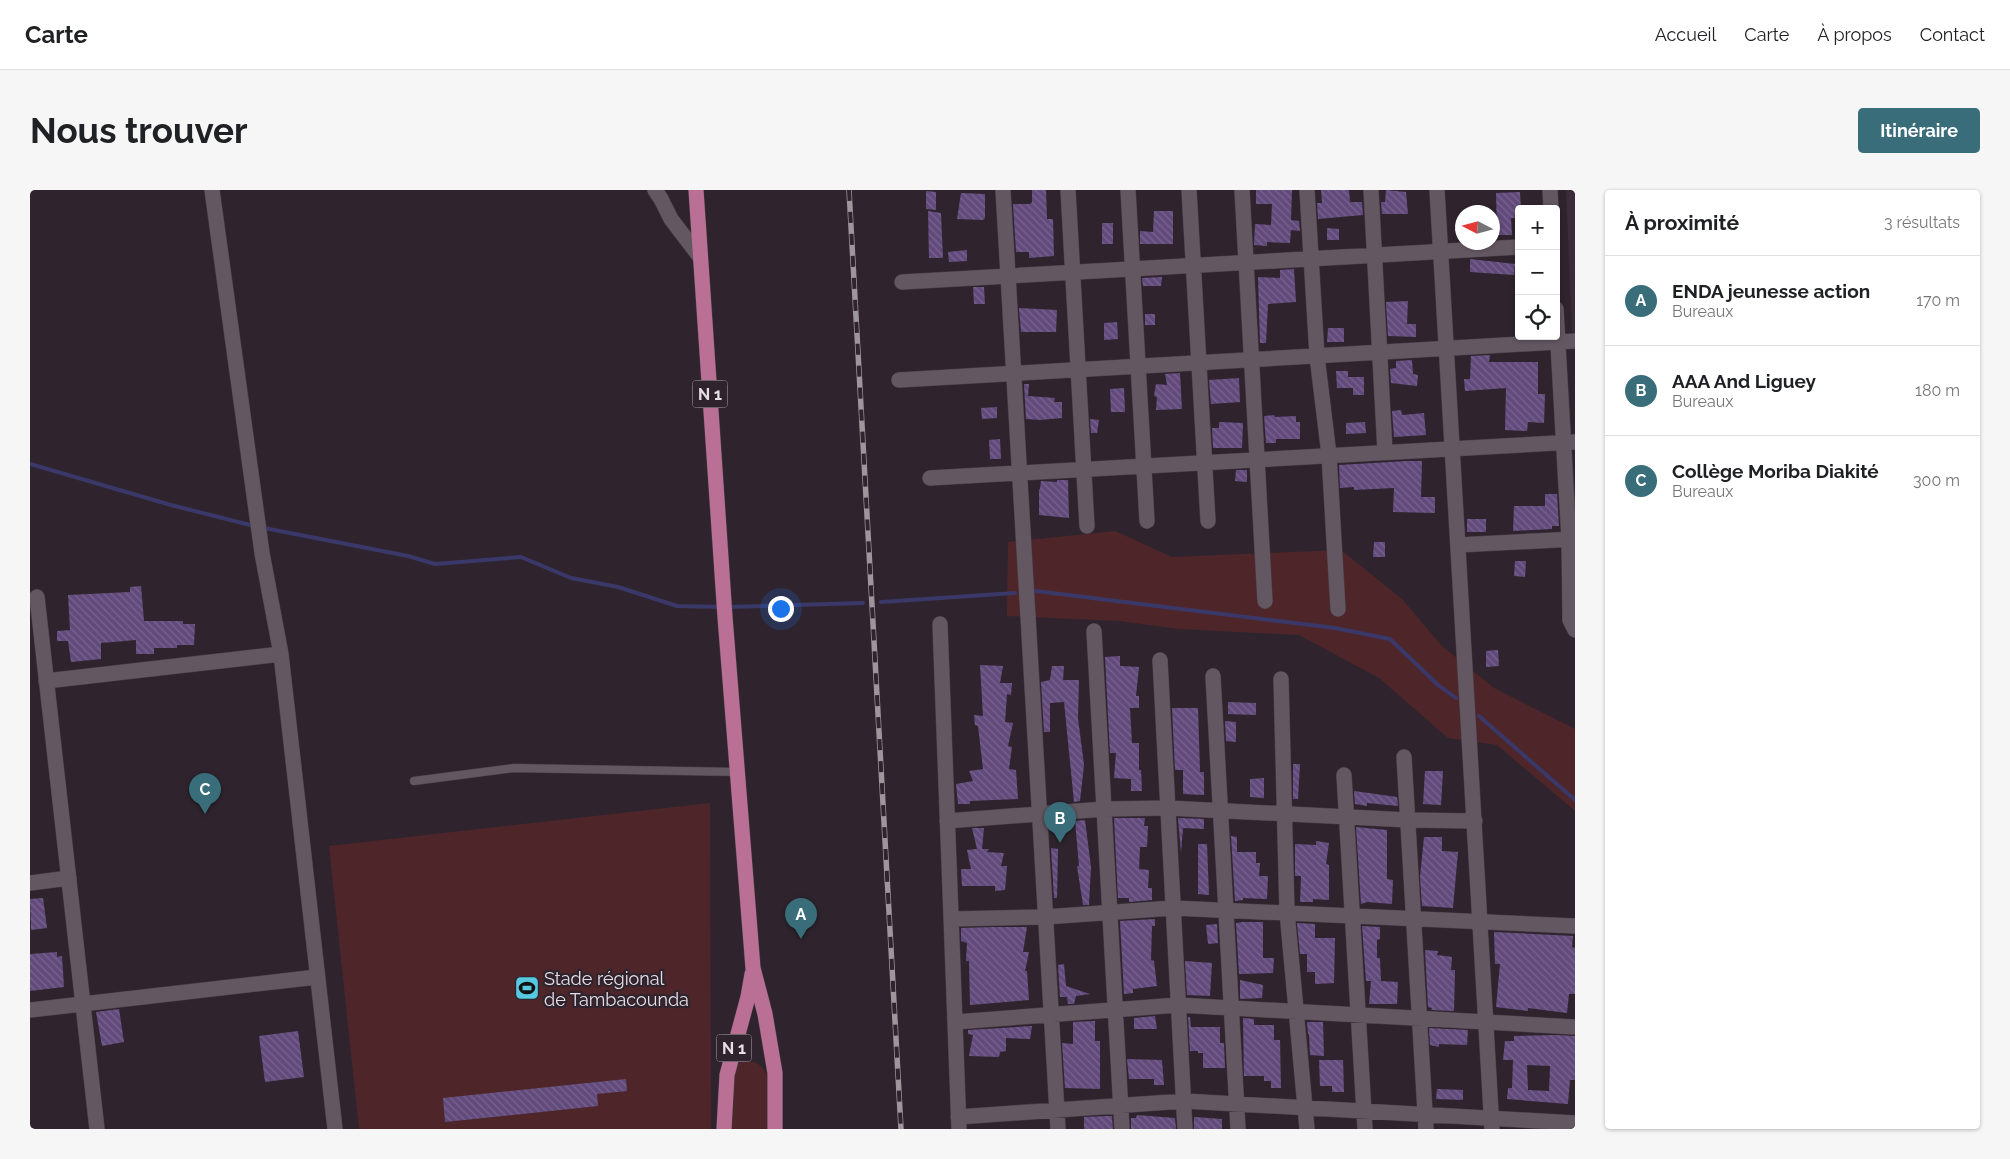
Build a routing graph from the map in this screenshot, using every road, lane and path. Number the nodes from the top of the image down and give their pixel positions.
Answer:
1 (212, 190) edge
2 (655, 190) edge
3 (696, 190) edge
4 (1003, 190) edge
5 (1068, 190) edge
6 (1128, 190) edge
7 (1189, 190) edge
8 (1242, 190) edge
9 (1307, 190) edge
10 (1371, 190) edge
11 (1437, 190) edge
12 (1550, 190) edge
13 (1551, 205) edge
14 (1515, 247) edge
15 (1441, 251) junction
16 (1374, 255) junction
17 (700, 257) junction
18 (1311, 258) junction
19 (1246, 262) junction
20 (1194, 265) junction
21 (1133, 269) junction
22 (1072, 272) junction
23 (1008, 276) junction
24 (902, 282) dead end
25 (1575, 341) edge
26 (1558, 342) junction
27 (1447, 348) junction
28 (1380, 352) junction
29 (1317, 356) junction
30 (1251, 359) junction
31 (1199, 363) junction
32 (1138, 366) junction
33 (1078, 370) junction
34 (1013, 373) junction
35 (899, 380) dead end
36 (1569, 442) edge
37 (1452, 448) junction
38 (1386, 452) junction
39 (1329, 456) junction
40 (1257, 459) junction
41 (1205, 462) junction
42 (1144, 466) junction
43 (1083, 470) junction
44 (1018, 473) junction
45 (930, 478) dead end
46 (1208, 521) dead end
47 (1147, 522) dead end
48 (1087, 526) dead end
49 (1572, 539) edge
50 (1458, 545) junction
51 (37, 597) dead end
52 (1265, 601) dead end
53 (1338, 609) dead end
54 (940, 624) dead end
55 (1094, 630) dead end
56 (1575, 630) edge
57 (281, 654) junction
58 (37, 657) edge
59 (1160, 660) dead end
60 (1213, 676) dead end
61 (1281, 679) dead end
62 (46, 681) junction
63 (1404, 757) dead end
64 (738, 772) junction
65 (1344, 776) dead end
66 (414, 781) dead end
67 (1168, 808) junction
68 (1104, 809) junction
69 (1221, 810) junction
70 (1039, 814) junction
71 (1283, 814) junction
72 (1347, 817) junction
73 (1408, 820) junction
74 (947, 821) junction
75 (1474, 821) junction
76 (68, 878) junction
77 (30, 883) edge
78 (1173, 908) junction
79 (1226, 910) junction
80 (1110, 912) junction
81 (1287, 912) junction
82 (1353, 916) junction
83 (1045, 917) junction
84 (1413, 918) junction
85 (951, 919) junction
86 (1480, 922) junction
87 (1575, 926) edge
88 (752, 968) junction
89 (317, 976) junction
90 (83, 1004) junction
91 (1178, 1005) junction
92 (1232, 1008) junction
93 (30, 1010) edge
94 (1115, 1010) junction
95 (1296, 1013) junction
96 (1051, 1015) junction
97 (1358, 1015) junction
98 (1419, 1018) junction
99 (955, 1022) junction
100 (1486, 1023) junction
101 (1575, 1027) edge
102 (1184, 1101) junction
103 (1237, 1104) junction
104 (1120, 1105) junction
105 (1306, 1108) junction
106 (1057, 1110) junction
107 (1364, 1111) junction
108 (1425, 1122) edge
109 (959, 1123) edge
110 (1575, 1123) edge
111 (1492, 1124) edge
112 (97, 1129) edge
113 (335, 1129) edge
114 (724, 1129) edge
115 (774, 1129) edge
116 (1058, 1129) edge
117 (1122, 1129) edge
118 (1185, 1129) edge
119 (1238, 1129) edge
120 (1307, 1129) edge
121 (1365, 1129) edge

1 - 57 street
2 - 17 street
3 - 17 highway, N 1
4 - 23 street
5 - 22 street
6 - 21 street
7 - 20 street
8 - 19 street
9 - 18 street
10 - 16 street
11 - 15 street
12 - 13 street
14 - 15 street
15 - 16 street
15 - 27 street
16 - 18 street
16 - 28 street
17 - 64 highway, N 1
18 - 19 street
18 - 29 street
19 - 20 street
19 - 30 street
20 - 21 street
20 - 31 street
21 - 22 street
21 - 32 street
22 - 23 street
22 - 33 street
23 - 24 street
23 - 34 street
25 - 26 street
26 - 27 street
26 - 36 street
27 - 28 street
27 - 37 street
28 - 29 street
28 - 38 street
29 - 30 street
29 - 39 street
30 - 31 street
30 - 40 street
31 - 32 street
31 - 41 street
32 - 33 street
32 - 42 street
33 - 34 street
33 - 43 street
34 - 35 street
34 - 44 street
36 - 37 street
36 - 49 street
37 - 38 street
37 - 50 street
38 - 39 street
39 - 40 street
39 - 53 street
40 - 41 street
40 - 52 street
41 - 42 street
41 - 46 street
42 - 43 street
42 - 47 street
43 - 44 street
43 - 48 street
44 - 45 street
44 - 70 street
49 - 50 street
49 - 56 street
50 - 75 street
51 - 58 street
54 - 74 street
55 - 68 street
57 - 62 street
57 - 89 street
58 - 62 street
59 - 67 street
60 - 69 street
61 - 71 street
62 - 76 street
63 - 73 street
64 - 66 lane
64 - 88 highway, N 1
65 - 72 street
67 - 68 street
67 - 69 street
67 - 78 street
68 - 70 street
68 - 80 street
69 - 71 street
69 - 79 street
70 - 74 street
70 - 83 street
71 - 72 street
71 - 81 street
72 - 73 street
72 - 82 street
73 - 75 street
73 - 84 street
74 - 85 street
75 - 86 street
76 - 77 street
76 - 90 street
78 - 79 street
78 - 80 street
78 - 91 street
79 - 81 street
79 - 92 street
80 - 83 street
80 - 94 street
81 - 82 street
81 - 95 street
82 - 84 street
82 - 97 street
83 - 85 street
83 - 96 street
84 - 86 street
84 - 98 street
85 - 99 street
86 - 87 street
86 - 100 street
88 - 114 highway, N 1
88 - 115 highway, N 1
89 - 90 street
89 - 113 street
90 - 93 street
90 - 112 street
91 - 92 street
91 - 94 street
91 - 102 street
92 - 95 street
92 - 103 street
94 - 96 street
94 - 104 street
95 - 97 street
95 - 105 street
96 - 99 street
96 - 106 street
97 - 98 street
97 - 107 street
98 - 100 street
98 - 108 street
99 - 109 street
100 - 101 street
100 - 111 street
102 - 103 street
102 - 104 street
102 - 118 street
103 - 105 street
103 - 119 street
104 - 106 street
104 - 117 street
105 - 107 street
105 - 120 street
106 - 109 street
106 - 116 street
107 - 108 street
107 - 121 street
108 - 111 street
110 - 111 street

